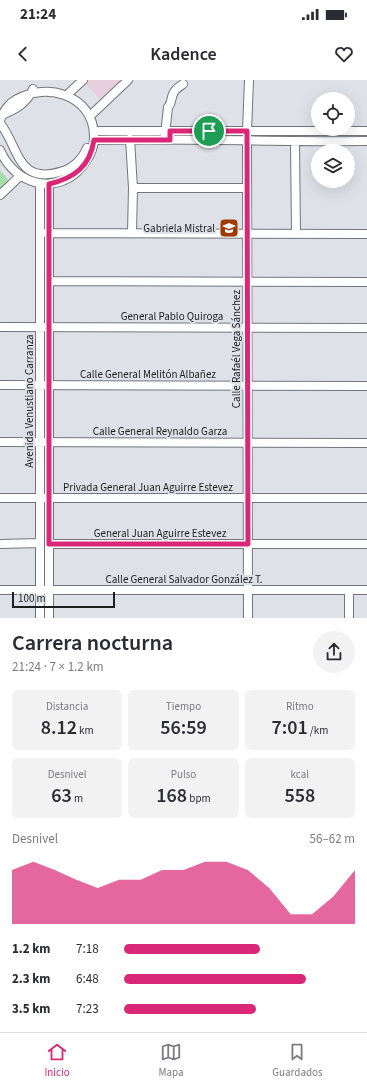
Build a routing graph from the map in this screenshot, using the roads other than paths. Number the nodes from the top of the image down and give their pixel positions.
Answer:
1 (83, 80) edge
2 (128, 80) edge
3 (249, 80) edge
4 (183, 84) dead end
5 (36, 85) edge
6 (69, 93) junction
7 (1, 120) edge
8 (93, 128) junction
9 (247, 131) junction
10 (367, 131) edge
11 (168, 135) junction
12 (130, 139) junction
13 (248, 140) junction
14 (367, 141) edge
15 (295, 142) junction
16 (1, 156) edge
17 (20, 176) junction
18 (40, 183) junction
19 (49, 184) junction
20 (132, 188) junction
21 (247, 188) junction
22 (0, 194) edge
23 (40, 233) junction
24 (50, 233) junction
25 (132, 233) junction
26 (247, 234) junction
27 (296, 234) junction
28 (367, 234) edge
29 (50, 281) junction
30 (247, 282) junction
31 (367, 282) edge
32 (0, 326) edge
33 (40, 327) junction
34 (50, 327) junction
35 (248, 327) junction
36 (367, 328) edge
37 (0, 385) edge
38 (40, 385) junction
39 (50, 385) junction
40 (248, 386) junction
41 (367, 386) edge
42 (0, 442) edge
43 (40, 442) junction
44 (49, 442) junction
45 (247, 442) junction
46 (367, 442) edge
47 (0, 498) edge
48 (40, 498) junction
49 (49, 498) junction
50 (248, 498) junction
51 (367, 498) edge
52 (40, 543) junction
53 (0, 544) edge
54 (49, 544) junction
55 (248, 544) junction
56 (367, 544) edge
57 (0, 590) edge
58 (45, 590) junction
59 (248, 590) junction
60 (349, 590) junction
61 (367, 590) edge
62 (40, 618) edge
63 (49, 618) edge
64 (248, 618) edge
65 (349, 618) edge

1 - 6 street
2 - 8 street
3 - 9 street, Calle Rafaél Vega Sánchez
4 - 11 street
5 - 6 street
5 - 7 street
6 - 8 street
7 - 8 street
8 - 11 street
8 - 12 street
8 - 19 street
9 - 10 street
9 - 11 street
9 - 13 street, Calle Rafaél Vega Sánchez
11 - 12 street
11 - 13 street
12 - 20 street
13 - 15 street
13 - 21 street, Calle Rafaél Vega Sánchez
14 - 15 street
15 - 27 street
16 - 17 street
17 - 18 street
17 - 22 street
18 - 19 street
18 - 23 street, Avenida Venustiano Carranza
19 - 24 street, Avenida Venustiano Carranza
20 - 21 street
20 - 25 street
21 - 26 street, Calle Rafaél Vega Sánchez
23 - 24 street
23 - 33 street, Avenida Venustiano Carranza
24 - 25 street
24 - 29 street, Avenida Venustiano Carranza
25 - 26 street
26 - 27 street
26 - 30 street, Calle Rafaél Vega Sánchez
27 - 28 street
29 - 30 street
29 - 34 street, Avenida Venustiano Carranza
30 - 31 street
30 - 35 street, Calle Rafaél Vega Sánchez
32 - 33 street, General Pablo Quiroga
33 - 34 street, General Pablo Quiroga
33 - 38 street, Avenida Venustiano Carranza
34 - 35 street, General Pablo Quiroga
34 - 39 street, Avenida Venustiano Carranza
35 - 36 street, General Pablo Quiroga
35 - 40 street, Calle Rafaél Vega Sánchez
37 - 38 street, Calle General Melitón Albañez
38 - 39 street, Calle General Melitón Albañez
38 - 43 street, Avenida Venustiano Carranza
39 - 40 street, Calle General Melitón Albañez
39 - 44 street, Avenida Venustiano Carranza
40 - 41 street, Calle General Melitón Albañez
40 - 45 street, Calle Rafaél Vega Sánchez
42 - 43 street, Calle General Reynaldo Garza
43 - 44 street, Calle General Reynaldo Garza
43 - 48 street, Avenida Venustiano Carranza
44 - 45 street, Calle General Reynaldo Garza
44 - 49 street, Avenida Venustiano Carranza
45 - 46 street, Calle General Reynaldo Garza
45 - 50 street, Calle Rafaél Vega Sánchez
47 - 48 street, Privada General Juan Aguirre Estevez
48 - 49 street, Privada General Juan Aguirre Estevez
48 - 52 street, Avenida Venustiano Carranza
49 - 50 street, Privada General Juan Aguirre Estevez
49 - 54 street, Avenida Venustiano Carranza
50 - 51 street, Privada General Juan Aguirre Estevez
50 - 55 street, Calle Rafaél Vega Sánchez
52 - 53 street
52 - 58 street, Avenida Venustiano Carranza
54 - 55 street, General Juan Aguirre Estevez
54 - 58 street, Avenida Venustiano Carranza
55 - 56 street, General Juan Aguirre Estevez
55 - 59 street, Calle Rafaél Vega Sánchez
57 - 58 street, Calle General Salvador González T.
58 - 59 street, Calle General Salvador González T.
58 - 62 street, Avenida Venustiano Carranza
58 - 63 street, Avenida Venustiano Carranza
59 - 60 street, Calle General Salvador González T.
59 - 64 street, Calle Rafaél Vega Sánchez
60 - 61 street, Calle General Salvador González T.
60 - 65 street

